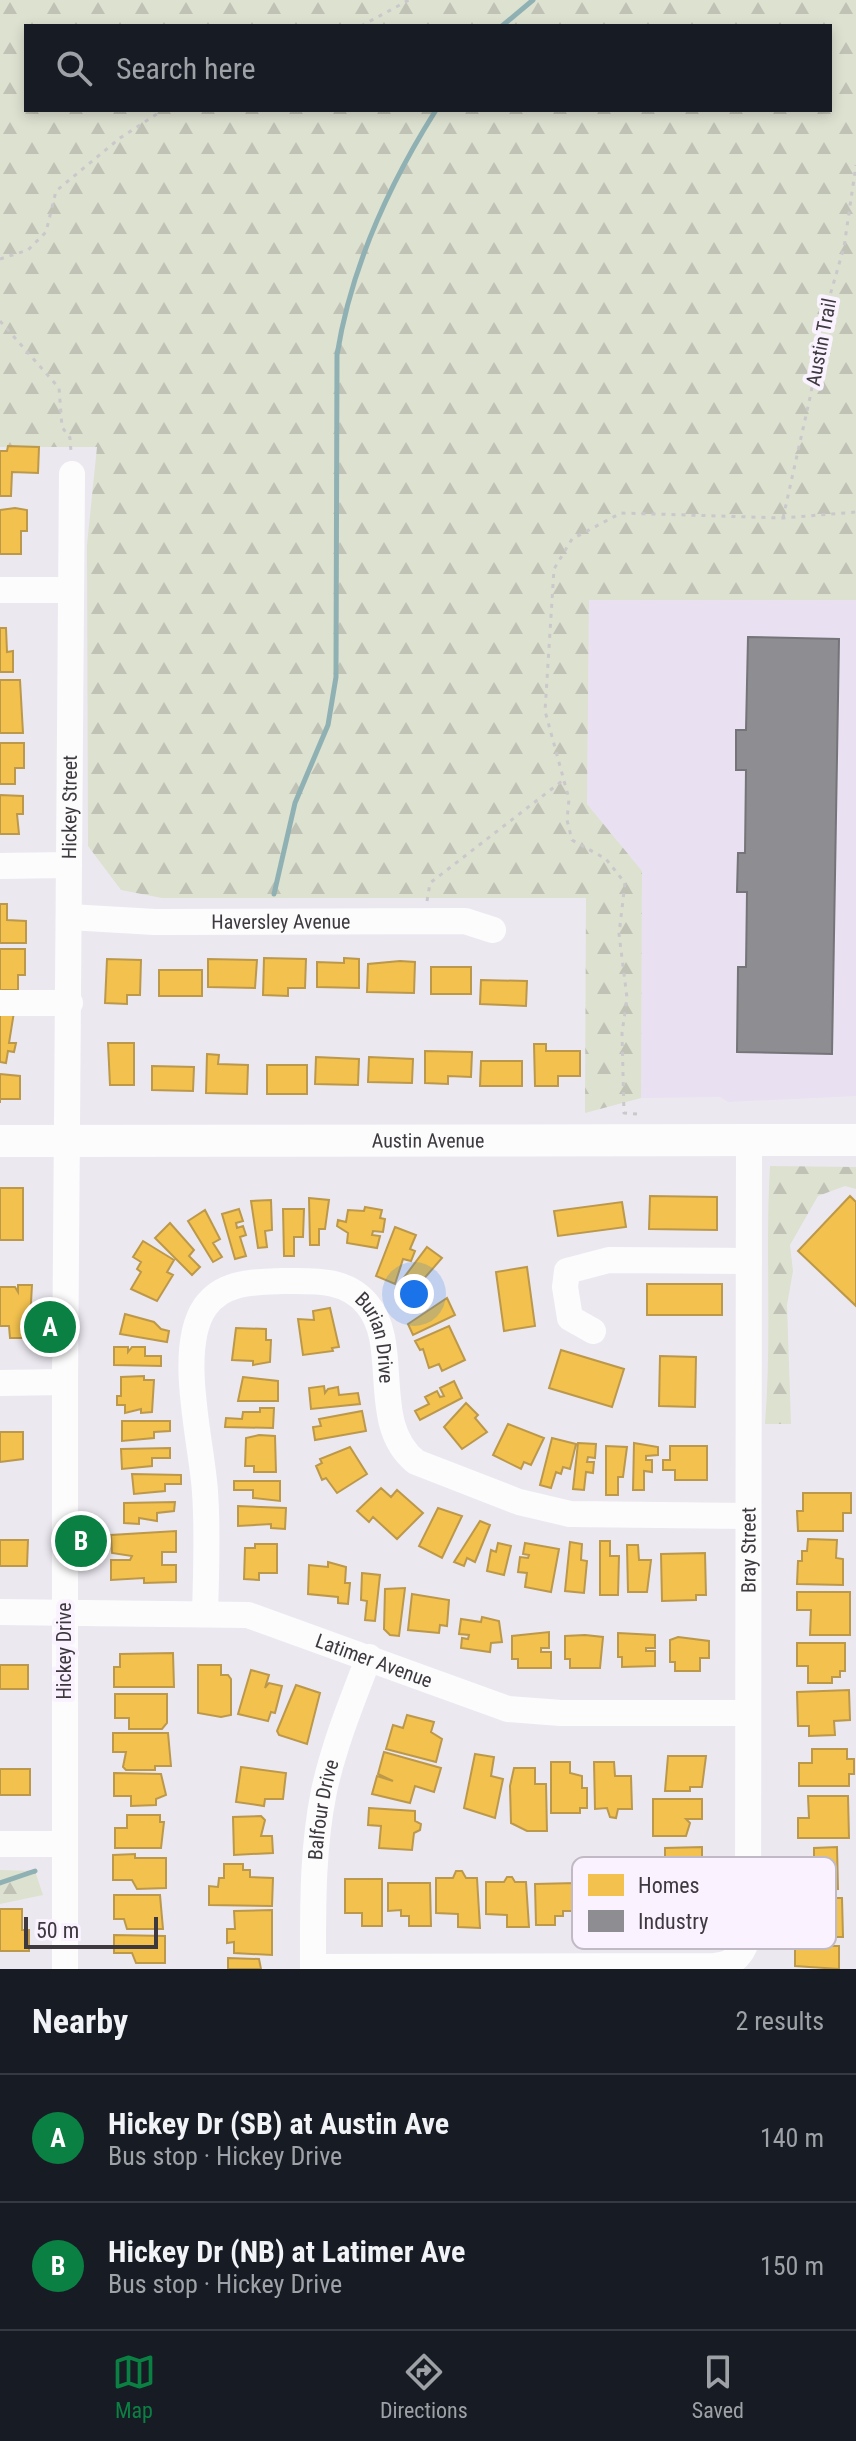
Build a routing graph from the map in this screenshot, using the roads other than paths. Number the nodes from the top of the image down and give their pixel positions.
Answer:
1 (72, 474) road end
2 (0, 590) edge
3 (70, 590) junction
4 (68, 865) junction
5 (0, 866) edge
6 (69, 917) junction
7 (493, 930) dead end
8 (0, 1003) edge
9 (70, 1003) junction
10 (856, 1140) edge
11 (0, 1141) edge
12 (67, 1141) junction
13 (749, 1141) junction
14 (749, 1261) junction
15 (593, 1331) dead end
16 (65, 1382) junction
17 (0, 1383) edge
18 (748, 1516) junction
19 (0, 1612) edge
20 (64, 1612) junction
21 (205, 1614) junction
22 (369, 1657) junction
23 (747, 1713) junction
24 (0, 1844) edge
25 (65, 1844) junction
26 (748, 1857) edge
27 (742, 1949) edge
28 (313, 1968) edge
29 (65, 1969) edge

1 - 3 street, Hickey Street
2 - 3 street
3 - 4 street, Hickey Street
4 - 5 street
4 - 6 street, Hickey Street
6 - 7 street, Haversley Avenue
6 - 9 street, Hickey Street
8 - 9 street
9 - 12 street, Hickey Street
10 - 13 main road, Austin Avenue
11 - 12 main road, Austin Avenue
12 - 13 main road, Austin Avenue
12 - 16 street, Hickey Drive
13 - 14 street, Bray Street
14 - 15 street
14 - 18 street, Bray Street
16 - 17 street
16 - 20 street, Hickey Drive
18 - 21 street, Burian Drive
18 - 23 street, Bray Street
19 - 20 street, Latimer Avenue
20 - 21 street, Latimer Avenue
20 - 25 street, Hickey Drive
21 - 22 street, Latimer Avenue
22 - 23 street, Latimer Avenue
22 - 28 street, Balfour Drive
23 - 26 street, Bray Street
24 - 25 street
25 - 29 street, Hickey Drive
27 - 28 street, Bray Street

